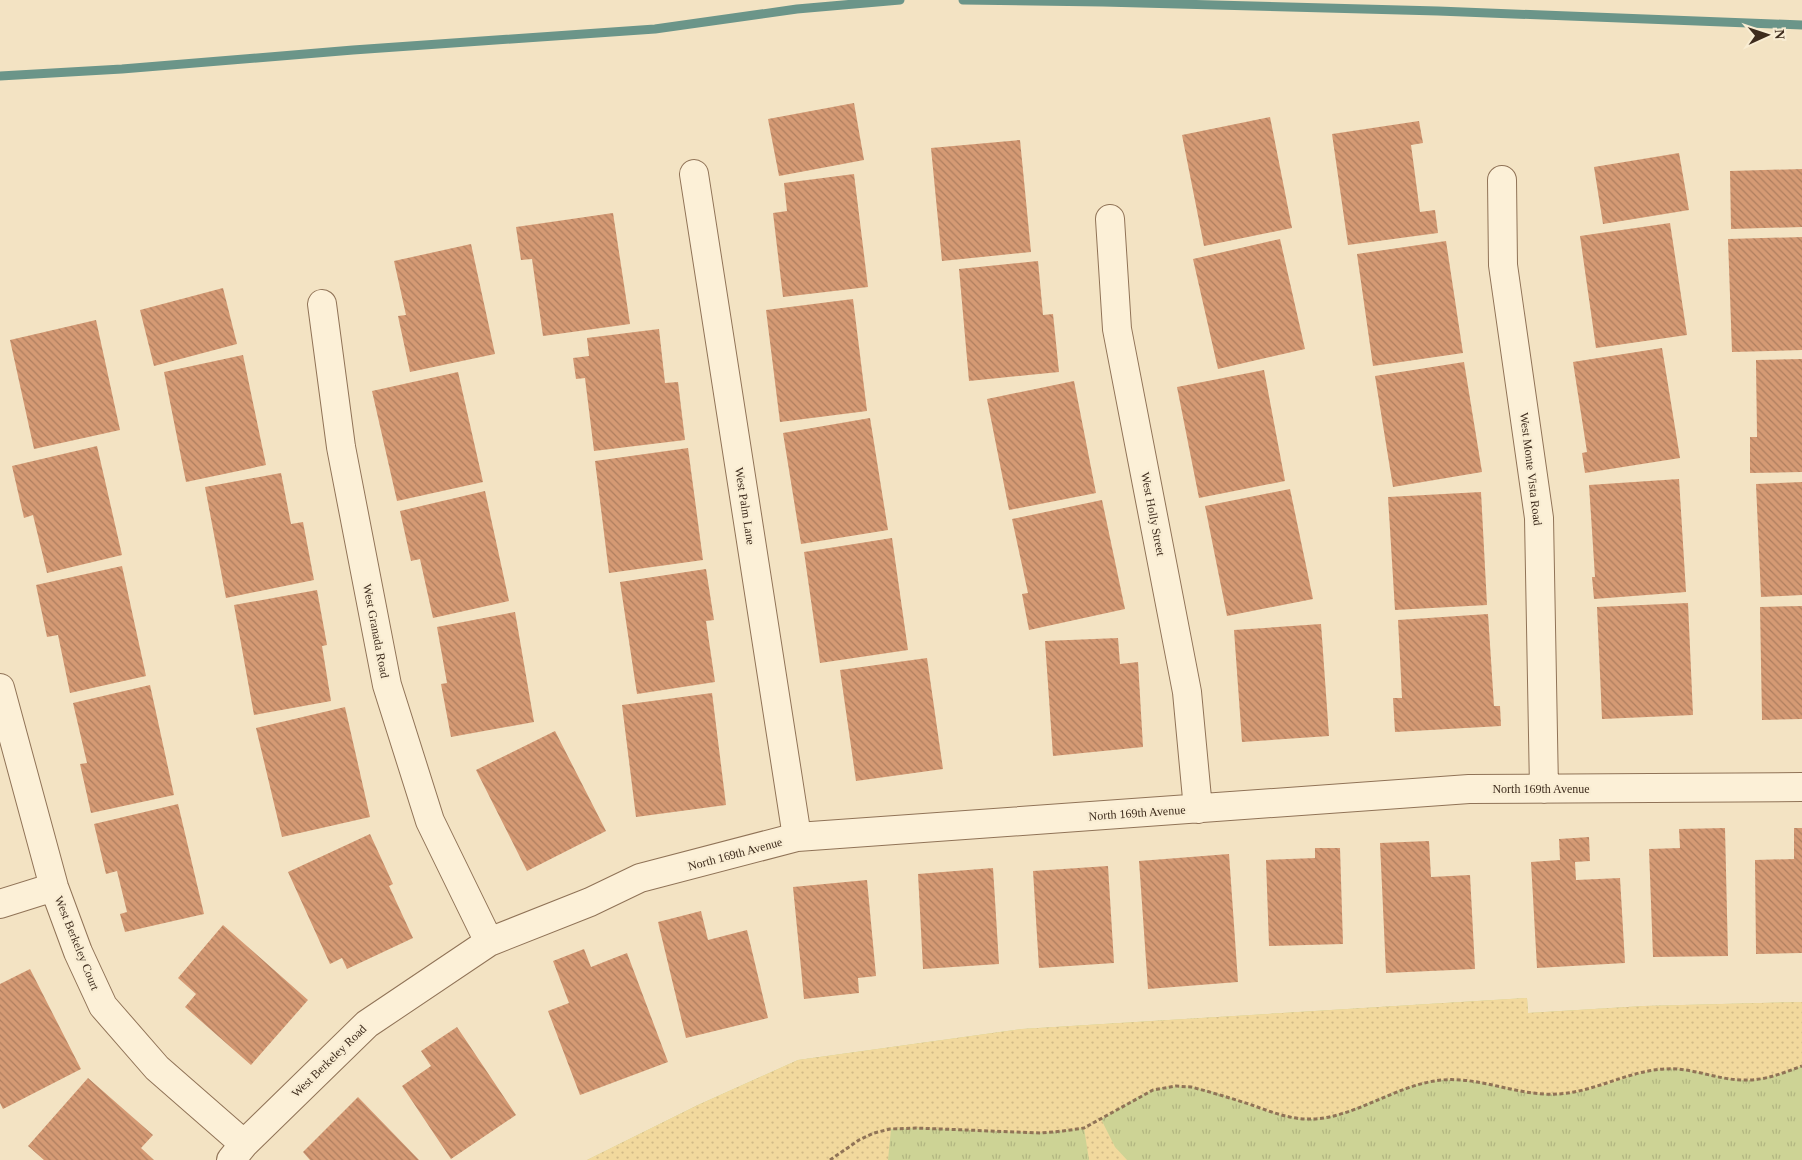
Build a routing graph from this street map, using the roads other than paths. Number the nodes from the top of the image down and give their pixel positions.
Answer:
1 (694, 174) dead end
2 (1502, 180) dead end
3 (1110, 219) dead end
4 (322, 304) dead end
5 (0, 688) edge
6 (1802, 787) edge
7 (1544, 789) junction
8 (1198, 808) junction
9 (797, 838) junction
10 (54, 887) junction
11 (0, 904) edge
12 (489, 942) junction
13 (237, 1152) edge

1 - 9 street, West Palm Lane
2 - 7 street, West Monte Vista Road
3 - 8 street, West Holly Street
4 - 12 street, West Granada Road
5 - 10 street, West Berkeley Court
6 - 7 street, North 169th Avenue
7 - 8 street, North 169th Avenue
8 - 9 street, North 169th Avenue
9 - 12 street, North 169th Avenue
10 - 11 street
10 - 13 street, West Berkeley Court
12 - 13 street, West Berkeley Road

